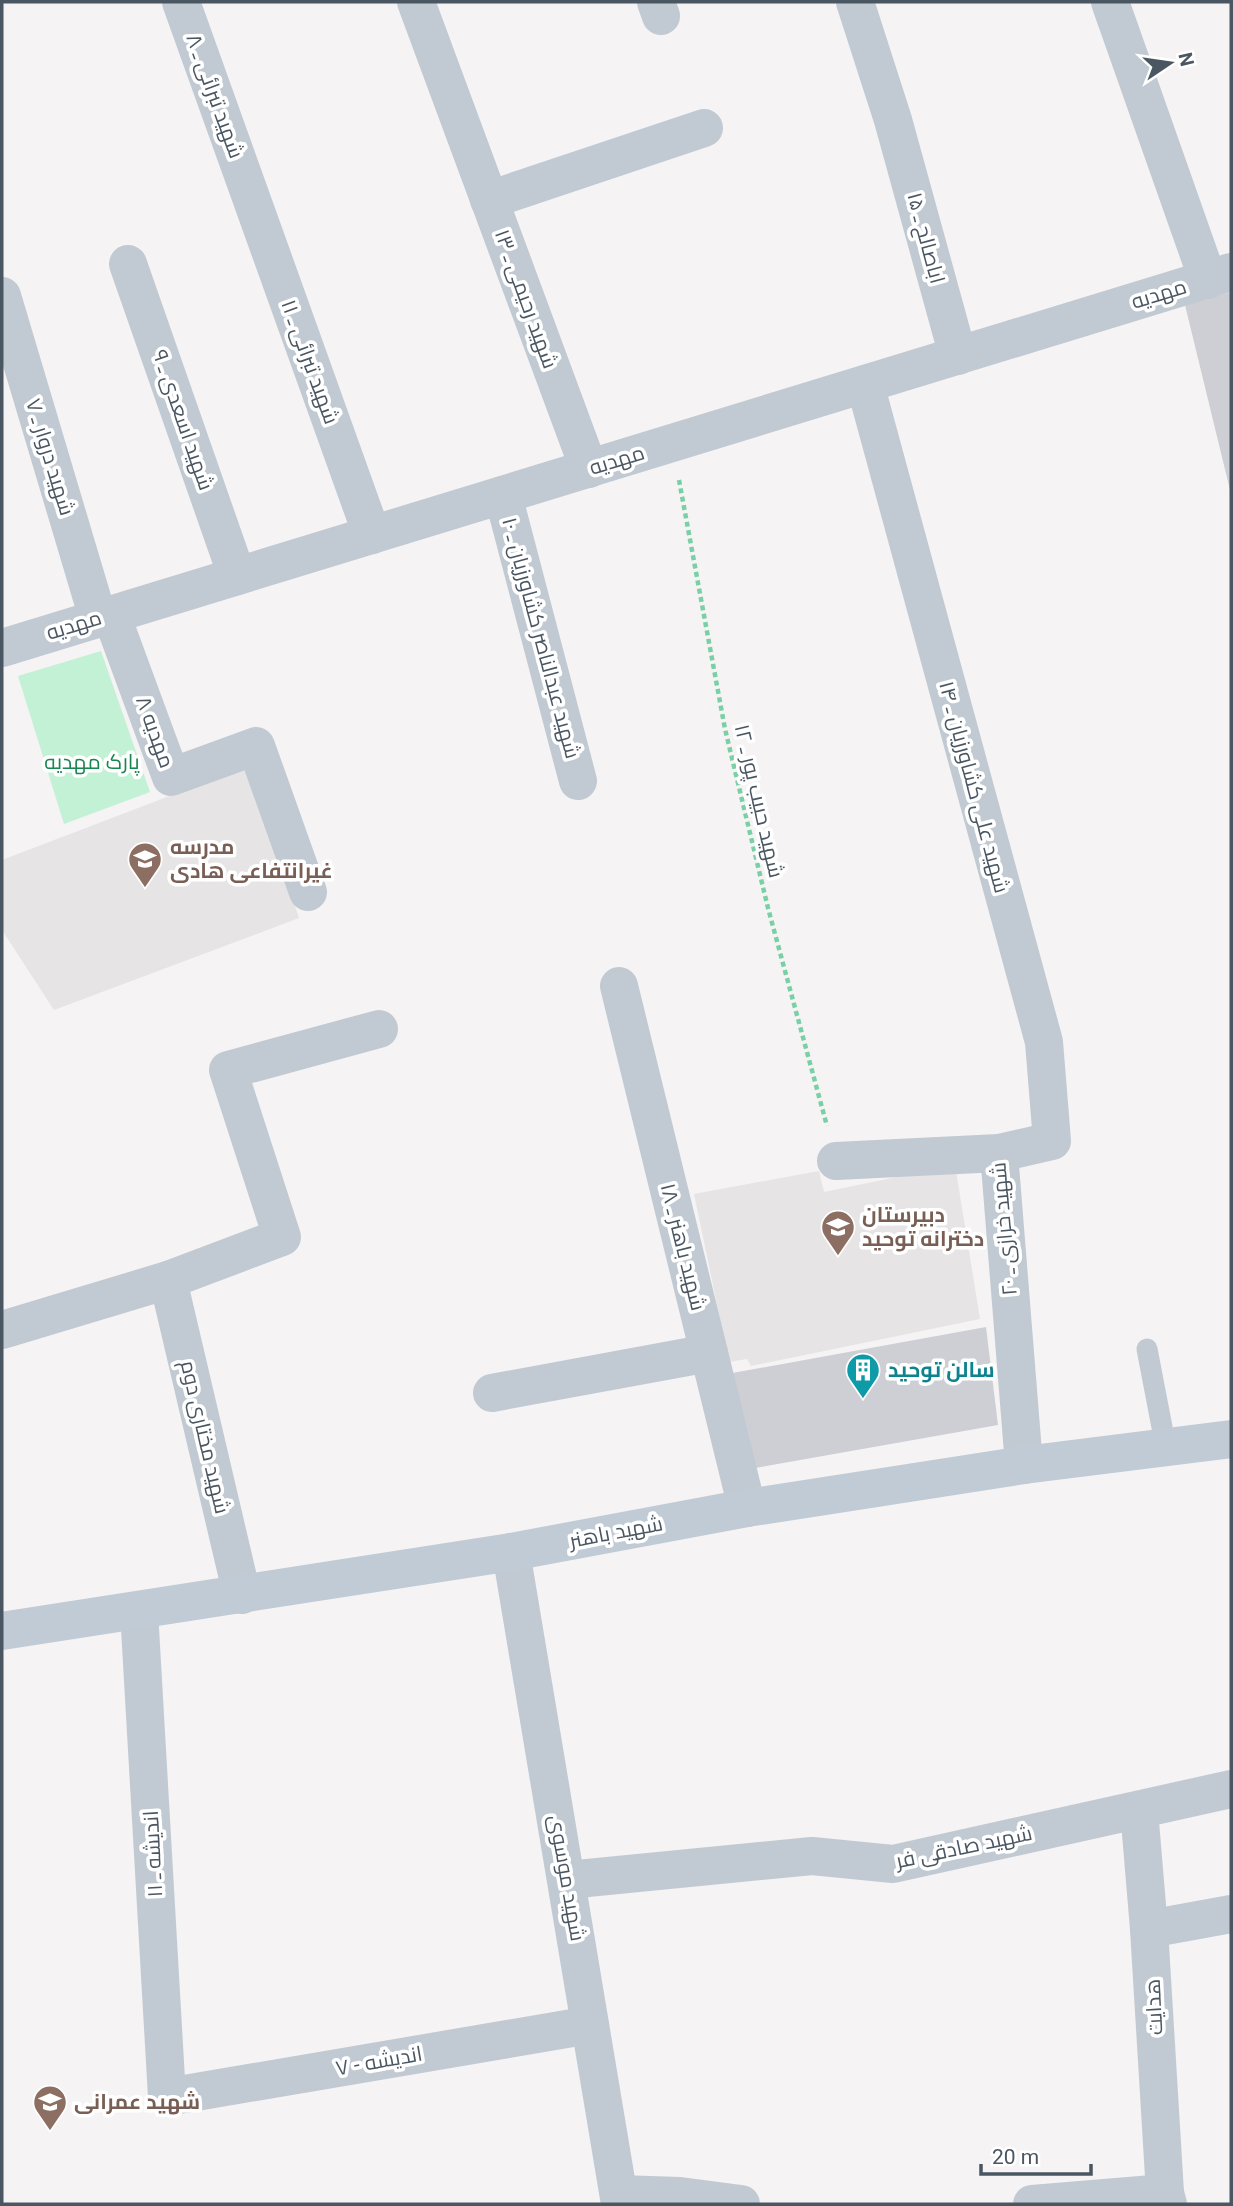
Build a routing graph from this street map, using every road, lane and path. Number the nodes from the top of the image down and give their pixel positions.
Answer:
1 (181, 2) edge
2 (416, 2) edge
3 (855, 2) edge
4 (1110, 2) edge
5 (704, 128) dead end
6 (249, 190) joint
7 (489, 200) junction
8 (128, 264) dead end
9 (1219, 276) edge
10 (2, 296) edge
11 (958, 356) junction
12 (865, 384) junction
13 (672, 443) junction
14 (589, 469) junction
15 (503, 495) junction
16 (372, 535) junction
17 (237, 576) junction
18 (104, 616) junction
19 (2, 648) edge
20 (578, 781) dead end
21 (308, 892) dead end
22 (620, 986) dead end
23 (379, 1029) dead end
24 (999, 1153) junction
25 (836, 1161) joint
26 (168, 1280) junction
27 (2, 1331) edge
28 (1147, 1349) dead end
29 (709, 1353) junction
30 (492, 1393) dead end
31 (1231, 1439) edge
32 (1166, 1448) junction
33 (1024, 1465) junction
34 (747, 1508) junction
35 (511, 1552) junction
36 (242, 1595) junction
37 (139, 1611) junction
38 (2, 1631) edge
39 (1231, 1789) edge
40 (1139, 1810) junction
41 (567, 1880) junction
42 (1231, 1914) edge
43 (1149, 1929) junction
44 (590, 2025) junction
45 (167, 2097) joint
46 (620, 2199) edge
47 (1166, 2199) edge
48 (680, 2200) edge
49 (741, 2204) edge
50 (1031, 2204) edge

1 - 6 street, شهید تبرائی ـ ۸
2 - 7 street, شهید رحیمی ـ ۱۳
3 - 11 street, اباصالح ـ ۱۵
4 - 9 street
5 - 7 street
6 - 16 street, شهید تبرائی ـ ۱۱
7 - 14 street, شهید رحیمی ـ ۱۳
8 - 17 street, شهید اسعدی ـ ۹
9 - 11 street, مهدیه
10 - 18 street, شهید دروار ـ ۷
11 - 12 street, مهدیه
12 - 13 street, مهدیه
12 - 24 street, شهید علی کشاورزیان ـ ۱۴
13 - 14 street, مهدیه
13 - 25 path, شهید حبیب پور ـ ۱۲
14 - 15 street, مهدیه
15 - 16 street, مهدیه
15 - 20 street, شهید عبدالناصر کشاورزیان ـ ۱۰
16 - 17 street, مهدیه
17 - 18 street, مهدیه
18 - 19 street, مهدیه
18 - 21 street, مهدیه ۸
22 - 29 street, شهید باهنر ـ ۱۸
23 - 26 street
24 - 25 street, شهید خرازی ـ ۲۰
24 - 33 street, شهید خرازی ـ ۲۰
26 - 27 street
26 - 36 street, شهید مختاری دوم
28 - 32 lane
29 - 30 street
29 - 34 street, شهید باهنر ـ ۱۸
31 - 32 main road, شهید باهنر
32 - 33 main road, شهید باهنر
33 - 34 main road, شهید باهنر
34 - 35 main road, شهید باهنر
35 - 36 main road, شهید باهنر
35 - 41 street, شهید موسوی
36 - 37 main road, شهید باهنر
37 - 38 main road, شهید باهنر
37 - 45 street, اندیشه ـ ۱۱
39 - 40 street, شهید صادقی فر
40 - 41 street, شهید صادقی فر
40 - 43 street, هدایت
41 - 44 street, شهید موسوی
42 - 43 street
43 - 47 street, هدایت
44 - 45 street, اندیشه - ۷
44 - 46 street, شهید موسوی
46 - 48 street
47 - 50 street
48 - 49 street

